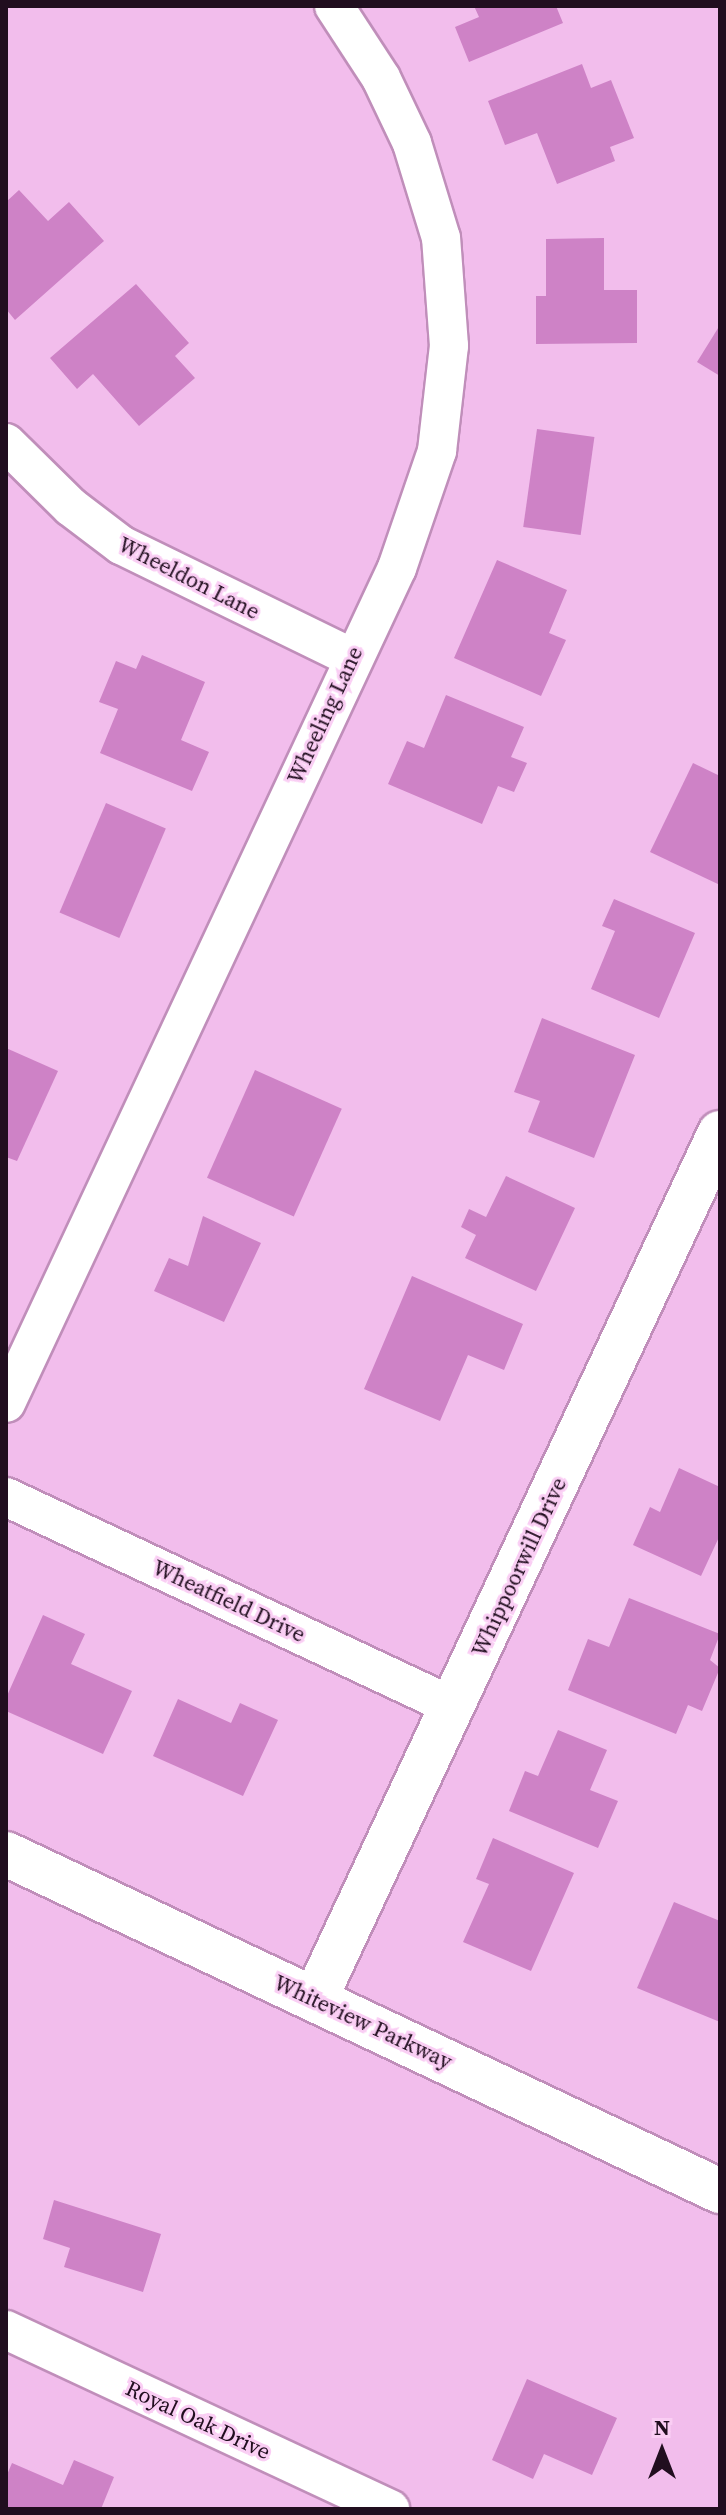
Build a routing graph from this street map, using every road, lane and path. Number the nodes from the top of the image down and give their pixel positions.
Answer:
1 (334, 6) edge
2 (6, 443) edge
3 (351, 657) junction
4 (720, 1133) edge
5 (6, 1403) edge
6 (6, 1497) edge
7 (453, 1706) junction
8 (6, 1854) edge
9 (315, 1999) junction
10 (720, 2191) edge
11 (6, 2330) edge
12 (390, 2509) edge

1 - 3 street, Wheeling Lane
2 - 3 street, Wheeldon Lane
3 - 5 street, Wheeling Lane
4 - 7 street, Whippoorwill Drive
6 - 7 street, Wheatfield Drive
7 - 9 street, Whippoorwill Drive
8 - 9 street, Whiteview Parkway
9 - 10 street, Whiteview Parkway
11 - 12 street, Royal Oak Drive

